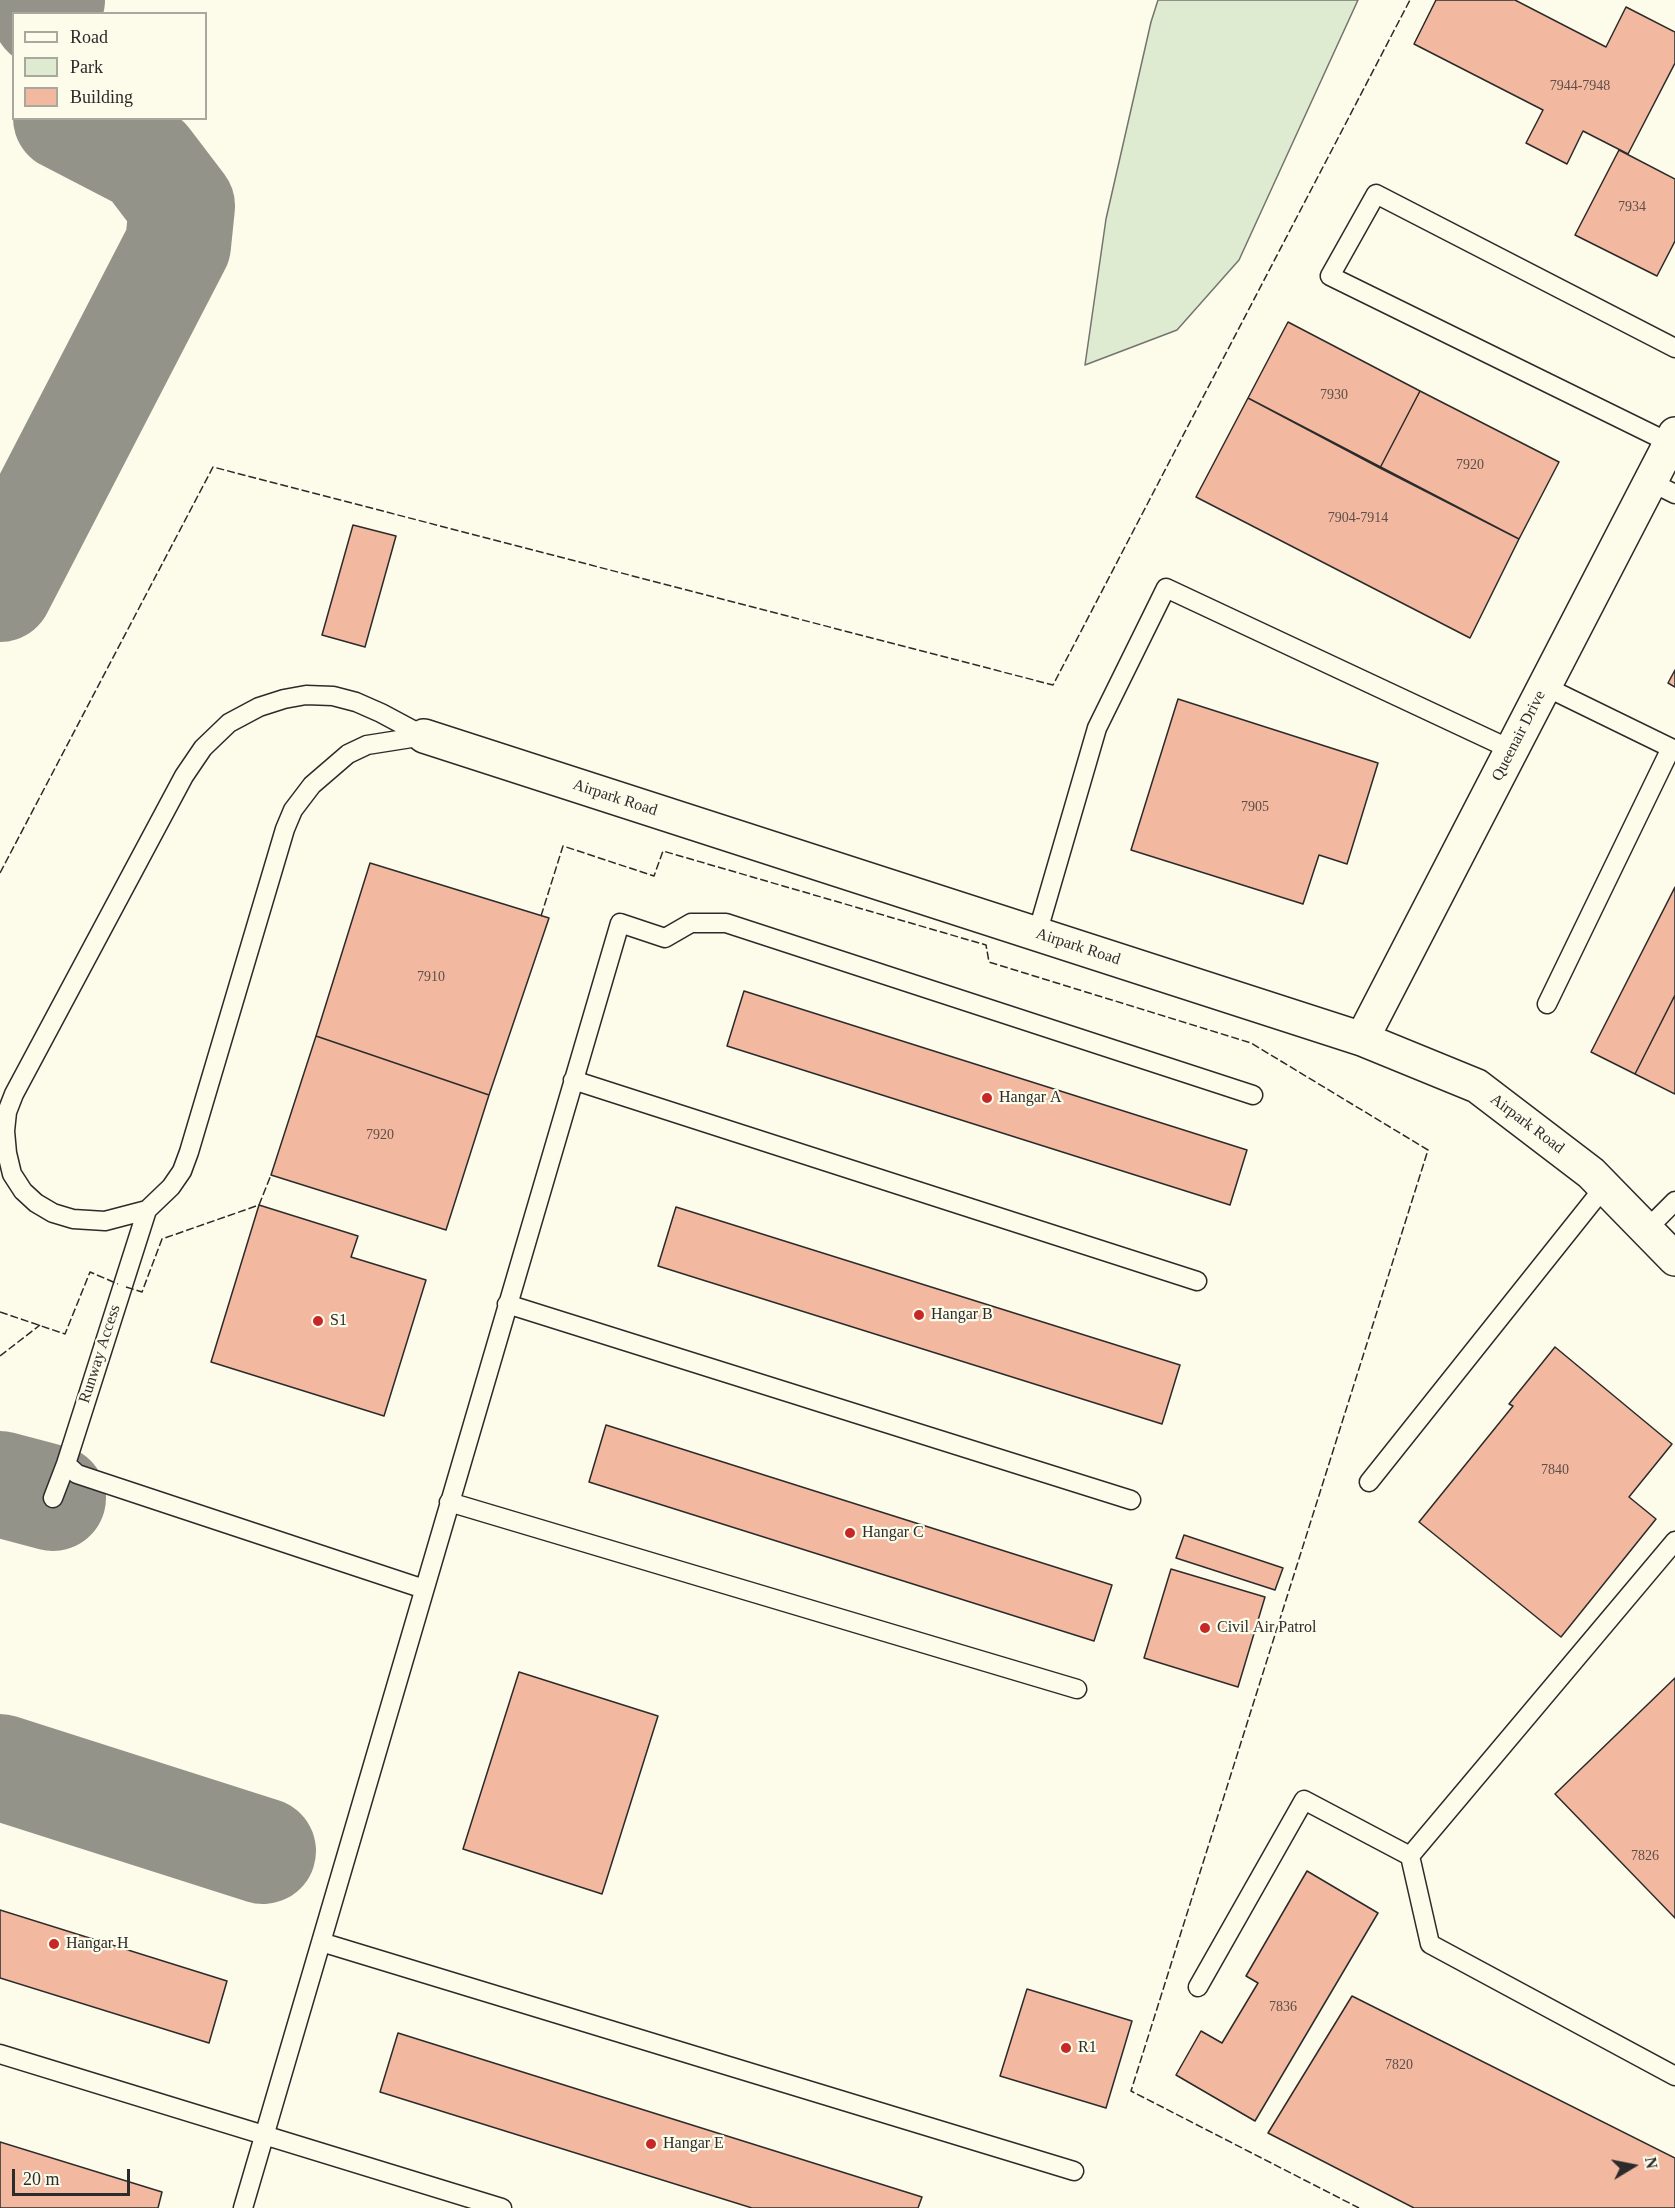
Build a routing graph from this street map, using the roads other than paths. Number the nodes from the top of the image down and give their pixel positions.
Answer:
1 (1675, 348) edge
2 (1673, 438) edge
3 (1663, 488) edge
4 (1544, 686) junction
5 (424, 736) junction
6 (1512, 750) junction
7 (1037, 934) junction
8 (1547, 1004) dead end
9 (1362, 1038) junction
10 (573, 1080) junction
11 (1253, 1095) dead end
12 (1605, 1186) junction
13 (1675, 1201) edge
14 (147, 1210) junction
15 (1647, 1229) junction
16 (1675, 1258) edge
17 (1197, 1281) dead end
18 (507, 1305) junction
19 (66, 1464) junction
20 (1369, 1482) dead end
21 (53, 1498) dead end
22 (1131, 1500) dead end
23 (449, 1502) junction
24 (1675, 1541) edge
25 (424, 1589) junction
26 (1077, 1689) dead end
27 (1410, 1856) junction
28 (321, 1942) junction
29 (1198, 1986) dead end
30 (0, 2054) edge
31 (1675, 2076) edge
32 (264, 2134) junction
33 (1074, 2171) dead end
34 (243, 2208) edge
35 (502, 2208) edge

1 - 2 lane
2 - 3 street, Queenair Drive
3 - 4 street, Queenair Drive
4 - 6 street, Queenair Drive
4 - 8 lane
5 - 7 street, Airpark Road
5 - 14 lane
5 - 14 lane
6 - 7 lane
6 - 9 street, Queenair Drive
7 - 9 street, Airpark Road
9 - 12 street, Airpark Road
10 - 11 lane
10 - 17 lane
10 - 18 lane
12 - 15 street, Airpark Road
12 - 20 lane
13 - 15 lane
14 - 19 lane, Runway Access
15 - 16 street, Airpark Road
18 - 22 lane
18 - 23 lane
19 - 21 lane, Runway Access
19 - 25 lane
23 - 25 lane
23 - 26 lane
24 - 27 lane
25 - 28 lane
27 - 29 lane
27 - 31 lane
28 - 32 lane
28 - 33 lane
30 - 32 lane
32 - 34 lane
32 - 35 lane

